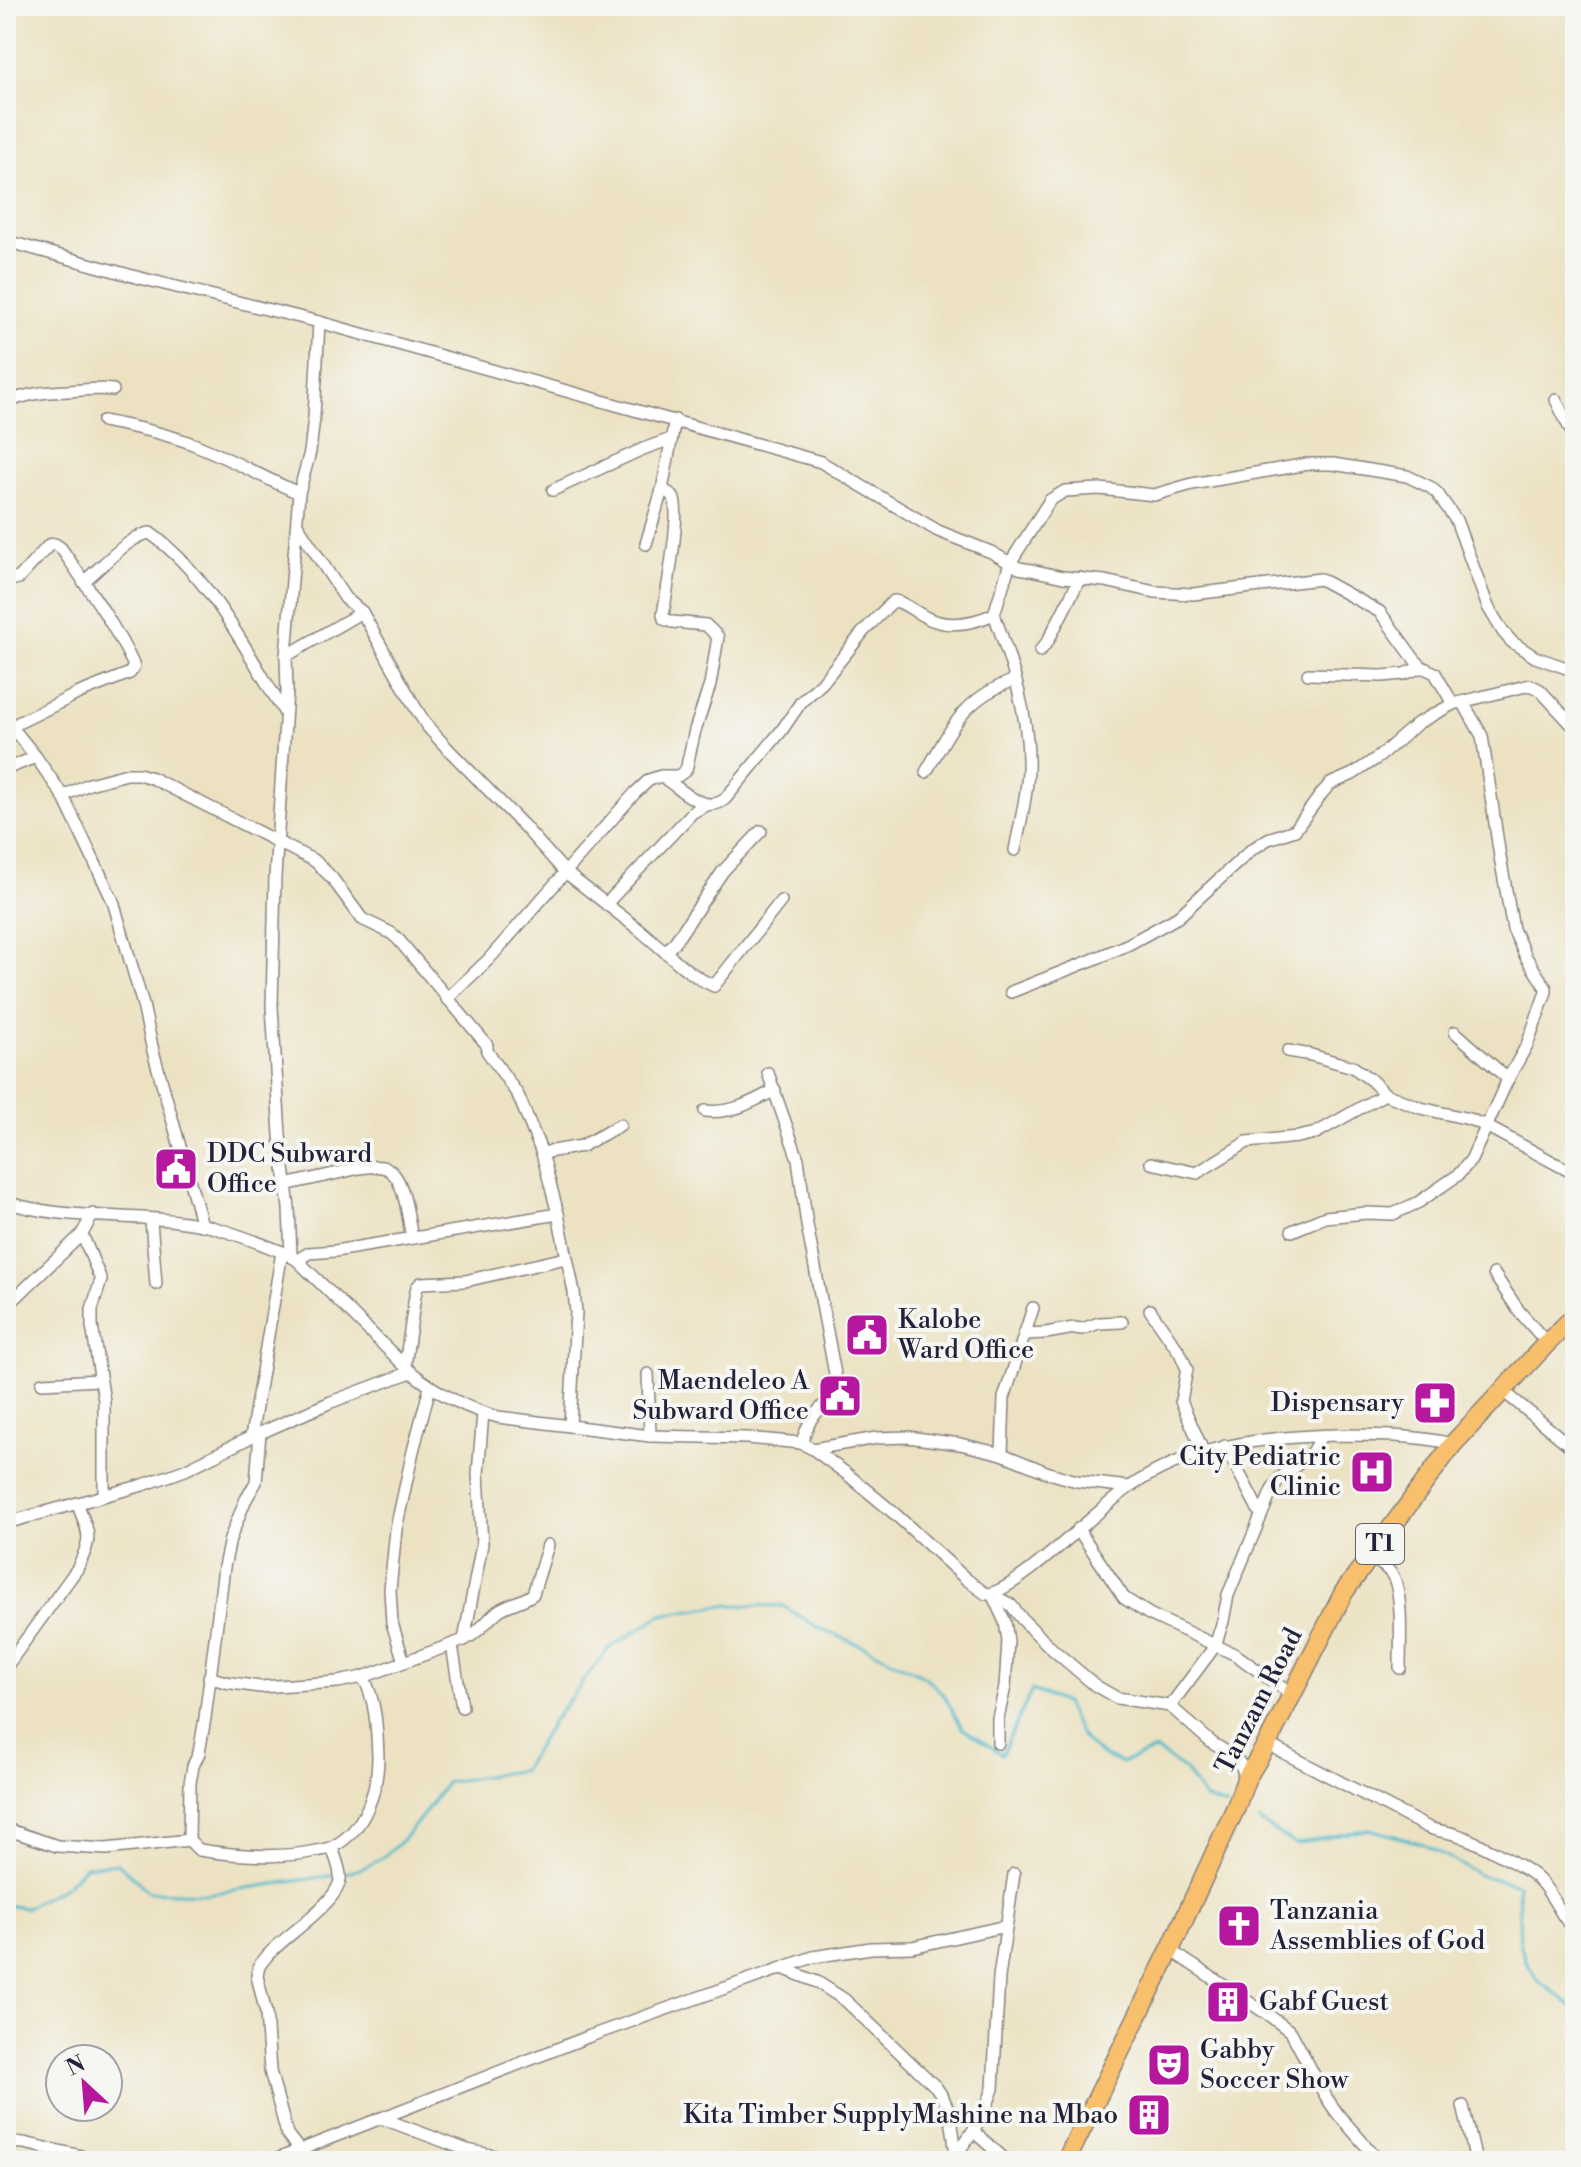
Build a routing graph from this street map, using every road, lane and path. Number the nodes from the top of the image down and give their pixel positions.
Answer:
1 (6, 241) edge
2 (319, 322) junction
3 (113, 390) dead end
4 (1556, 400) dead end
5 (6, 403) edge
6 (675, 420) junction
7 (103, 421) dead end
8 (671, 439) junction
9 (1575, 439) edge
10 (553, 490) dead end
11 (662, 490) junction
12 (299, 493) junction
13 (298, 525) junction
14 (646, 544) dead end
15 (1010, 563) junction
16 (6, 576) edge
17 (1080, 578) junction
18 (83, 582) junction
19 (362, 612) junction
20 (994, 614) junction
21 (1040, 651) dead end
22 (286, 656) junction
23 (1422, 667) junction
24 (1575, 671) edge
25 (1308, 674) dead end
26 (1015, 680) junction
27 (1458, 703) junction
28 (285, 713) junction
29 (9, 723) edge
30 (1575, 728) edge
31 (36, 757) junction
32 (6, 769) edge
33 (926, 772) dead end
34 (661, 776) junction
35 (63, 796) junction
36 (707, 805) junction
37 (761, 831) dead end
38 (277, 842) junction
39 (1015, 850) dead end
40 (565, 872) junction
41 (781, 901) dead end
42 (606, 904) junction
43 (665, 952) junction
44 (1011, 992) dead end
45 (447, 999) junction
46 (1455, 1032) dead end
47 (1288, 1051) dead end
48 (768, 1073) dead end
49 (1508, 1079) junction
50 (775, 1090) junction
51 (1385, 1094) junction
52 (705, 1111) dead end
53 (620, 1125) dead end
54 (1486, 1126) junction
55 (542, 1153) junction
56 (1151, 1163) dead end
57 (1575, 1174) edge
58 (285, 1185) junction
59 (6, 1202) edge
60 (93, 1214) junction
61 (558, 1214) junction
62 (151, 1220) junction
63 (202, 1225) junction
64 (1292, 1231) dead end
65 (82, 1234) junction
66 (412, 1238) junction
67 (290, 1256) junction
68 (566, 1258) junction
69 (1494, 1274) dead end
70 (156, 1284) dead end
71 (6, 1307) edge
72 (1033, 1308) dead end
73 (1150, 1310) dead end
74 (1575, 1316) edge
75 (1122, 1322) dead end
76 (1024, 1334) junction
77 (1547, 1343) junction
78 (408, 1369) junction
79 (648, 1374) dead end
80 (99, 1380) junction
81 (42, 1383) dead end
82 (430, 1387) junction
83 (1502, 1390) junction
84 (483, 1413) junction
85 (570, 1426) junction
86 (256, 1435) junction
87 (650, 1436) junction
88 (1321, 1436) junction
89 (801, 1443) junction
90 (1453, 1444) junction
91 (1225, 1446) junction
92 (813, 1449) junction
93 (1575, 1450) edge
94 (1203, 1451) junction
95 (1002, 1454) junction
96 (1129, 1487) junction
97 (104, 1494) junction
98 (77, 1503) junction
99 (1261, 1515) junction
100 (6, 1523) edge
101 (1078, 1529) junction
102 (548, 1545) dead end
103 (1370, 1557) junction
104 (991, 1594) junction
105 (464, 1640) junction
106 (452, 1645) junction
107 (1215, 1646) junction
108 (404, 1662) junction
109 (6, 1667) edge
110 (1400, 1668) dead end
111 (209, 1677) junction
112 (363, 1677) junction
113 (1291, 1694) junction
114 (1170, 1706) junction
115 (462, 1707) dead end
116 (998, 1743) dead end
117 (1267, 1744) junction
118 (1246, 1779) junction
119 (6, 1829) edge
120 (189, 1840) junction
121 (332, 1848) junction
122 (1014, 1874) dead end
123 (1006, 1926) junction
124 (1575, 1931) edge
125 (1170, 1950) junction
126 (782, 1968) junction
127 (1463, 2106) dead end
128 (381, 2118) junction
129 (973, 2131) junction
130 (6, 2142) edge
131 (300, 2151) junction
132 (954, 2158) edge
133 (104, 2161) edge
134 (272, 2161) edge
135 (520, 2161) edge
136 (1007, 2161) edge
137 (1066, 2161) edge
138 (1379, 2161) edge
139 (1476, 2161) edge

1 - 2 street
2 - 6 street
2 - 12 street
3 - 5 street
4 - 9 street
6 - 8 street
6 - 15 street
7 - 12 street
8 - 10 street
8 - 11 street
11 - 14 street
11 - 34 street
12 - 13 street
13 - 19 street
13 - 22 street
15 - 17 street
15 - 20 street
15 - 24 street
16 - 18 street
17 - 21 street
17 - 23 street
18 - 28 street
18 - 29 street
19 - 22 street
19 - 40 street
20 - 26 street
20 - 36 street
22 - 28 street
23 - 25 street
23 - 27 street
26 - 33 street
26 - 39 street
27 - 30 street
27 - 44 street
27 - 49 street
28 - 38 street
29 - 31 street
31 - 32 street
31 - 35 street
34 - 36 street
34 - 40 street
35 - 38 street
35 - 63 street
36 - 42 street
37 - 43 street
38 - 45 street
38 - 58 street
40 - 42 street
40 - 45 street
41 - 43 street
42 - 43 street
45 - 55 street
46 - 49 street
47 - 51 street
48 - 50 street
49 - 54 street
50 - 52 street
50 - 89 street
51 - 54 street
51 - 56 street
53 - 55 street
54 - 57 street
54 - 64 street
55 - 61 street
58 - 66 street
58 - 67 street
59 - 60 street
60 - 62 street
60 - 65 street
61 - 66 street
61 - 68 street
62 - 63 street
62 - 70 street
63 - 67 street
65 - 71 street
65 - 80 street
66 - 67 street
67 - 78 street
67 - 86 street
68 - 78 street
68 - 85 street
69 - 77 street
72 - 76 street
73 - 94 street
74 - 77 highway, Tanzam Road / T1
75 - 76 street
76 - 95 street
77 - 83 highway, Tanzam Road / T1
78 - 82 street
78 - 86 street
79 - 87 street
80 - 81 street
80 - 97 street
82 - 84 street
82 - 108 street
83 - 90 highway, Tanzam Road / T1
83 - 93 street
84 - 85 street
84 - 105 street
85 - 87 street
86 - 97 street
86 - 111 street
87 - 89 street
88 - 90 street
88 - 91 street
88 - 99 street
89 - 92 street
90 - 103 highway, Tanzam Road / T1
91 - 94 street
91 - 99 street
92 - 95 street
92 - 104 street
94 - 96 street
95 - 96 street
96 - 101 street
97 - 98 street
98 - 100 street
98 - 109 street
99 - 107 street
101 - 104 street
101 - 107 street
102 - 105 street
103 - 110 street
103 - 113 highway, Tanzam Road / T1
104 - 114 street
104 - 116 street
105 - 106 street
106 - 108 street
106 - 115 street
107 - 113 street
107 - 114 street
108 - 112 street
111 - 112 street
111 - 120 street
112 - 121 street
113 - 117 highway, Tanzam Road / T1
114 - 118 street
117 - 118 highway, Tanzam Road / T1
117 - 124 street
118 - 125 highway, Tanzam Road / T1
119 - 120 street
120 - 121 street
121 - 131 street
122 - 123 street
123 - 126 street
123 - 129 street
125 - 137 highway, Tanzam Road / T1
125 - 138 street
126 - 128 street
126 - 132 street
127 - 139 street
128 - 131 street
128 - 135 street
129 - 132 street
129 - 136 street
130 - 133 street
131 - 134 street

